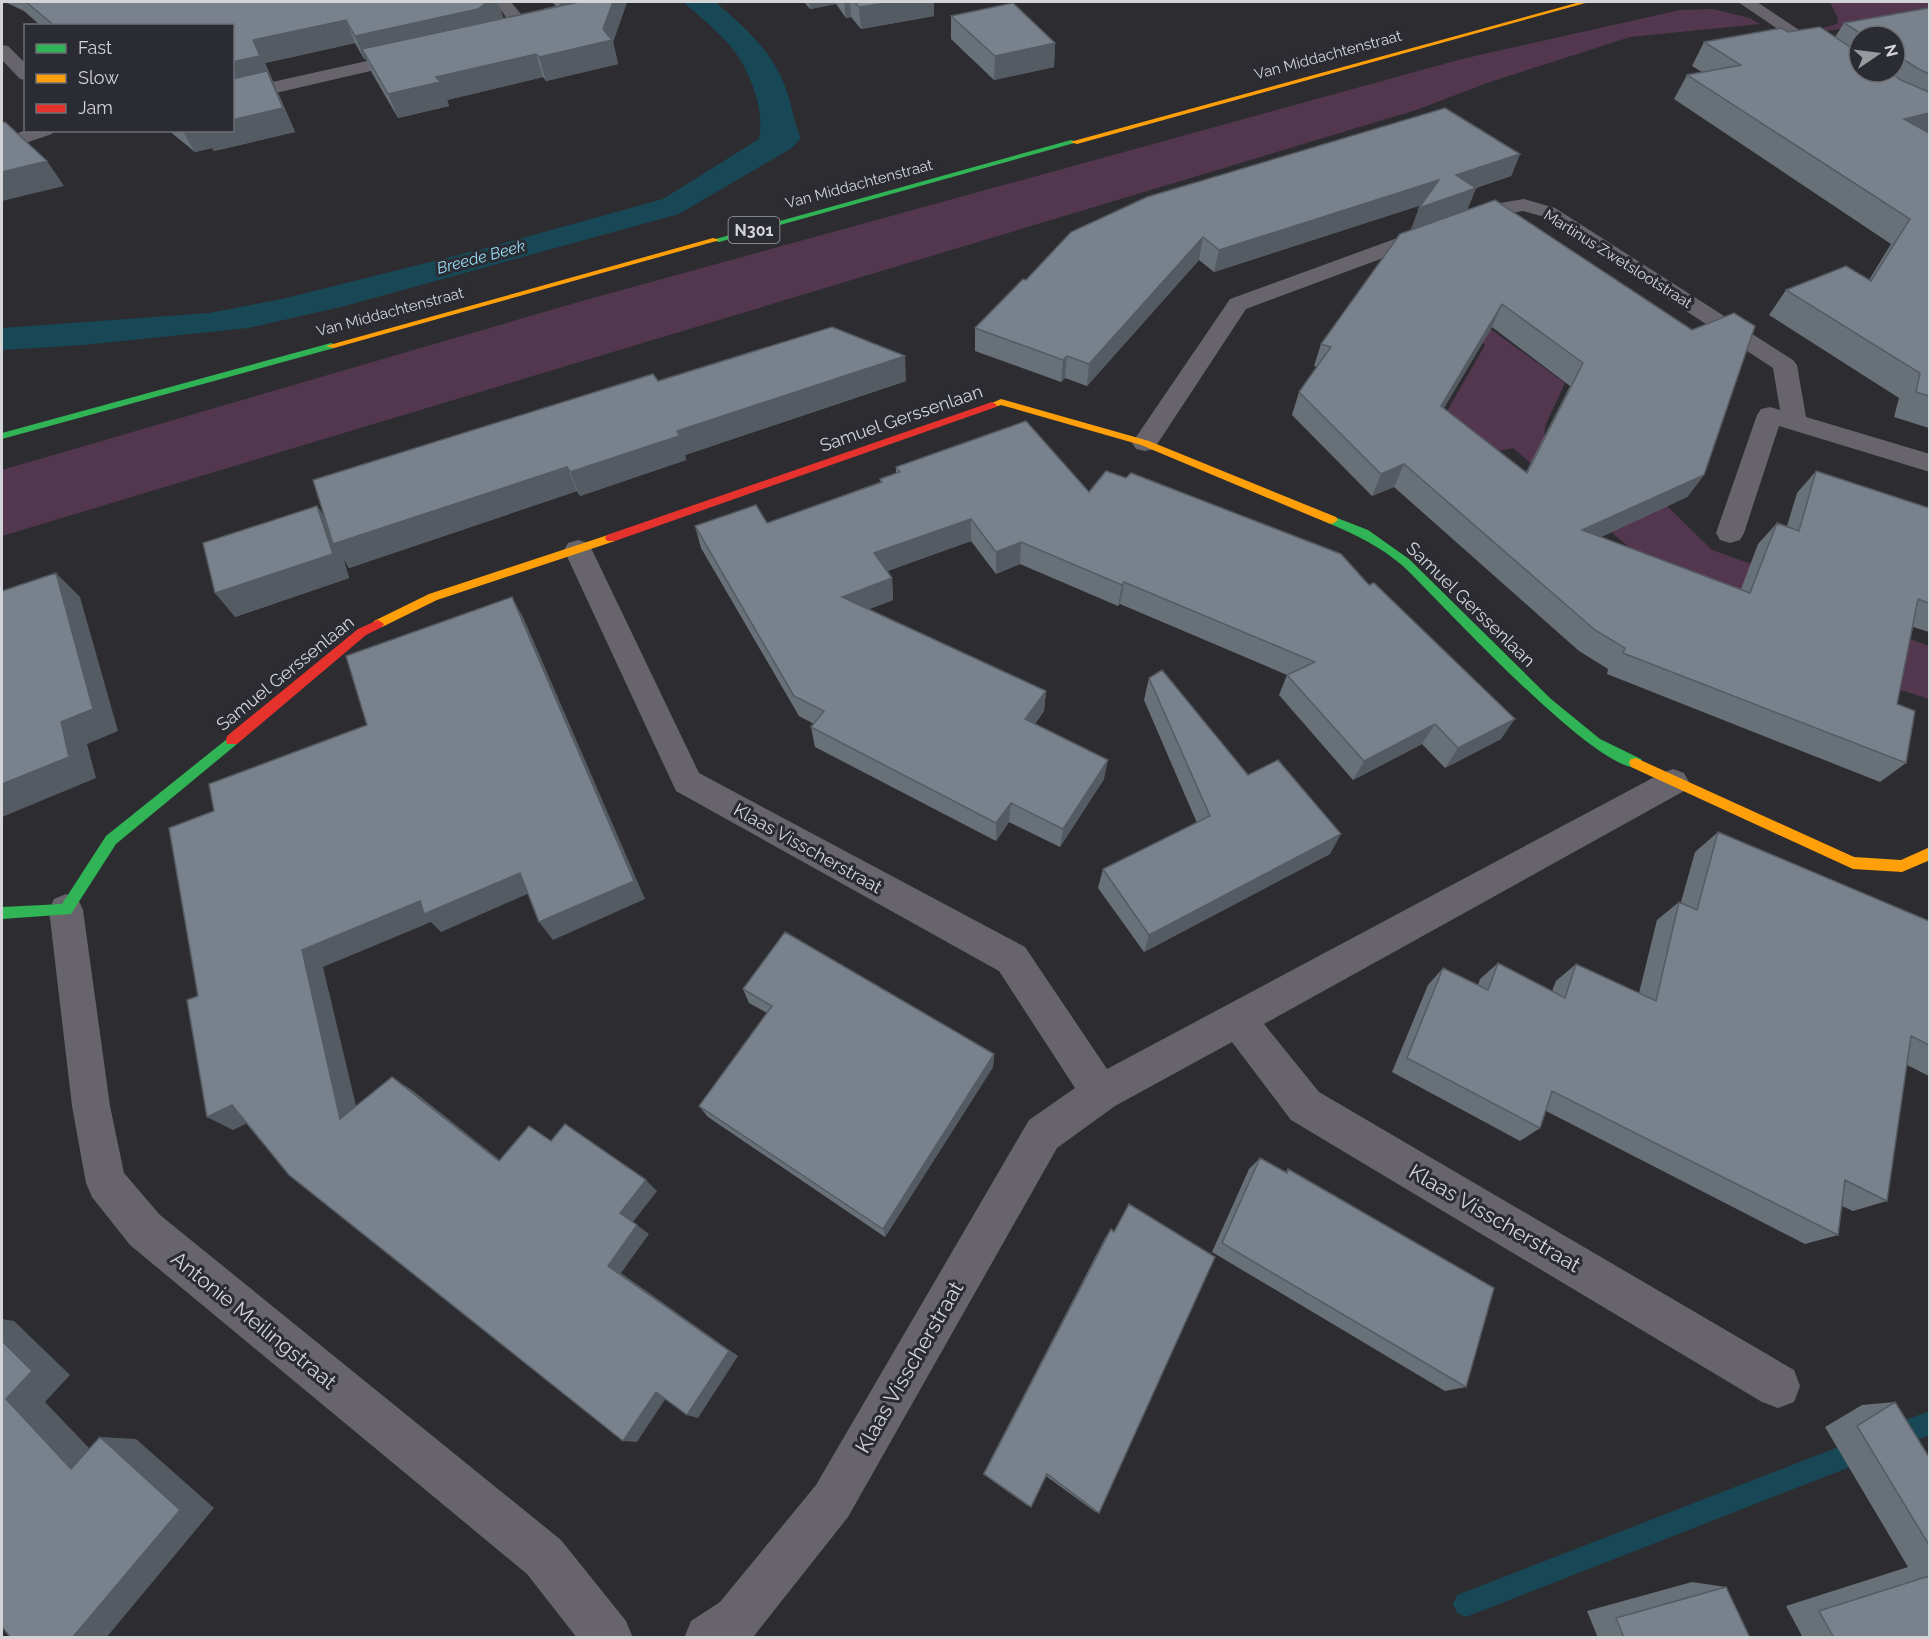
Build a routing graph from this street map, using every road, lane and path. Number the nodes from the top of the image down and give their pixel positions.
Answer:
1 (503, 2) edge
2 (1586, 2) edge
3 (1746, 2) edge
4 (525, 31) edge
5 (493, 38) junction
6 (459, 46) edge
7 (2, 50) edge
8 (424, 54) edge
9 (1844, 66) edge
10 (24, 73) edge
11 (234, 97) edge
12 (39, 132) edge
13 (2, 145) edge
14 (1794, 422) junction
15 (2, 436) edge
16 (1145, 443) junction
17 (1929, 463) edge
18 (1731, 533) dead end
19 (578, 550) junction
20 (1673, 782) junction
21 (1929, 853) edge
22 (66, 910) junction
23 (2, 913) edge
24 (1238, 1020) junction
25 (1101, 1093) junction
26 (1778, 1386) dead end
27 (609, 1638) edge
28 (708, 1638) edge

1 - 5 street
2 - 15 main road, Van Middachtenstraat / N301
3 - 9 street
4 - 5 street
5 - 6 street
7 - 10 street
8 - 11 street
12 - 13 street
14 - 16 street, Martinus Zwetslootstraat
14 - 17 street
14 - 18 street
16 - 19 main road, Samuel Gerssenlaan
16 - 20 main road, Samuel Gerssenlaan
19 - 22 main road, Samuel Gerssenlaan
19 - 25 street, Klaas Visscherstraat
20 - 21 main road, Samuel Gerssenlaan
20 - 24 street, Klaas Visscherstraat
22 - 23 main road
22 - 27 street, Antonie Meilingstraat
24 - 25 street, Klaas Visscherstraat
24 - 26 street, Klaas Visscherstraat
25 - 28 street, Klaas Visscherstraat

